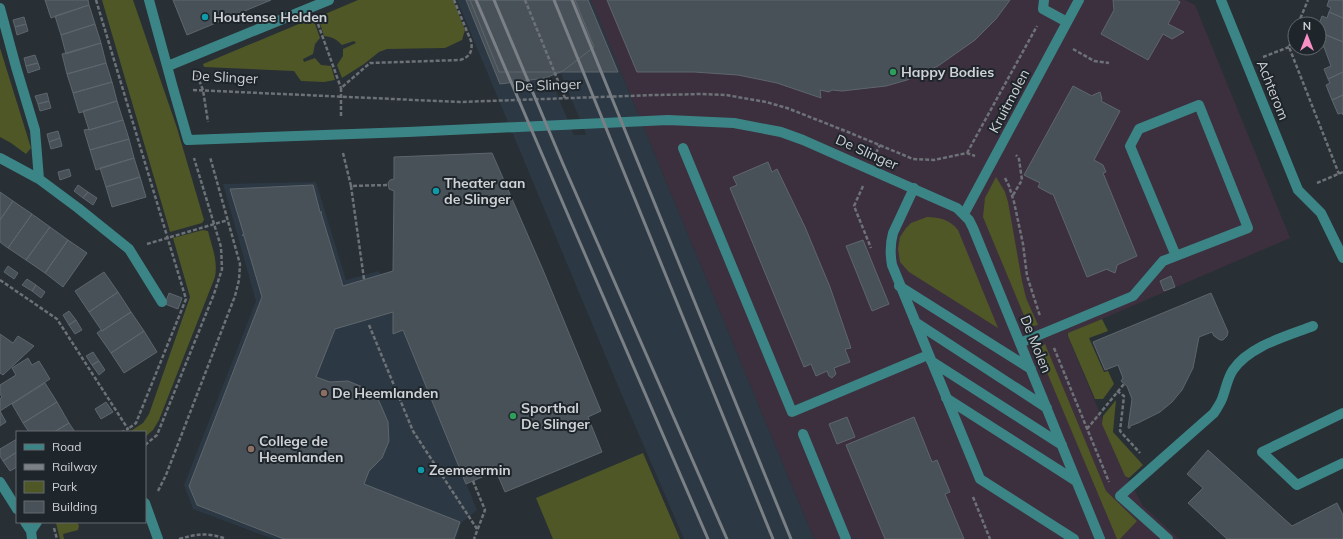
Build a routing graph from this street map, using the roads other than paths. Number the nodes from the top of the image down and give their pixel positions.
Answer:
1 (150, 0) edge
2 (329, 0) edge
3 (1079, 0) edge
4 (1221, 0) edge
5 (1043, 5) edge
6 (0, 8) edge
7 (1067, 22) junction
8 (168, 66) junction
9 (683, 148) dead end
10 (0, 158) edge
11 (39, 179) junction
12 (914, 188) junction
13 (964, 214) junction
14 (1176, 256) junction
15 (1343, 258) edge
16 (899, 286) junction
17 (162, 302) dead end
18 (915, 322) junction
19 (1313, 326) dead end
20 (1020, 342) junction
21 (929, 358) junction
22 (1031, 369) junction
23 (946, 398) junction
24 (1047, 408) junction
25 (1343, 413) edge
26 (802, 434) dead end
27 (1062, 445) junction
28 (1343, 463) edge
29 (1076, 481) junction
30 (0, 482) edge
31 (16, 507) edge
32 (146, 507) edge
33 (36, 523) edge
34 (29, 531) edge
35 (1165, 538) edge
36 (158, 539) edge
37 (846, 539) edge
38 (1074, 539) edge
39 (1100, 539) edge

1 - 8 street, De Slinger
2 - 8 street, De Slinger
3 - 7 street, Kruitmolen
4 - 15 street, Achterom
5 - 7 street
6 - 11 street
7 - 13 street, Kruitmolen
8 - 12 street, De Slinger
9 - 21 street
10 - 11 street
11 - 17 street
12 - 13 street, De Molen
12 - 16 street
13 - 20 street, De Molen
14 - 14 street
14 - 20 street
16 - 18 street
16 - 22 street
18 - 21 street
18 - 24 street
19 - 35 street
20 - 22 street, De Molen
21 - 23 street
21 - 27 street
22 - 24 street, De Molen
23 - 29 street
23 - 38 street
24 - 27 street, De Molen
25 - 28 street
26 - 37 street
27 - 29 street, De Molen
29 - 39 street, De Molen
30 - 31 street
32 - 36 street
33 - 34 street

